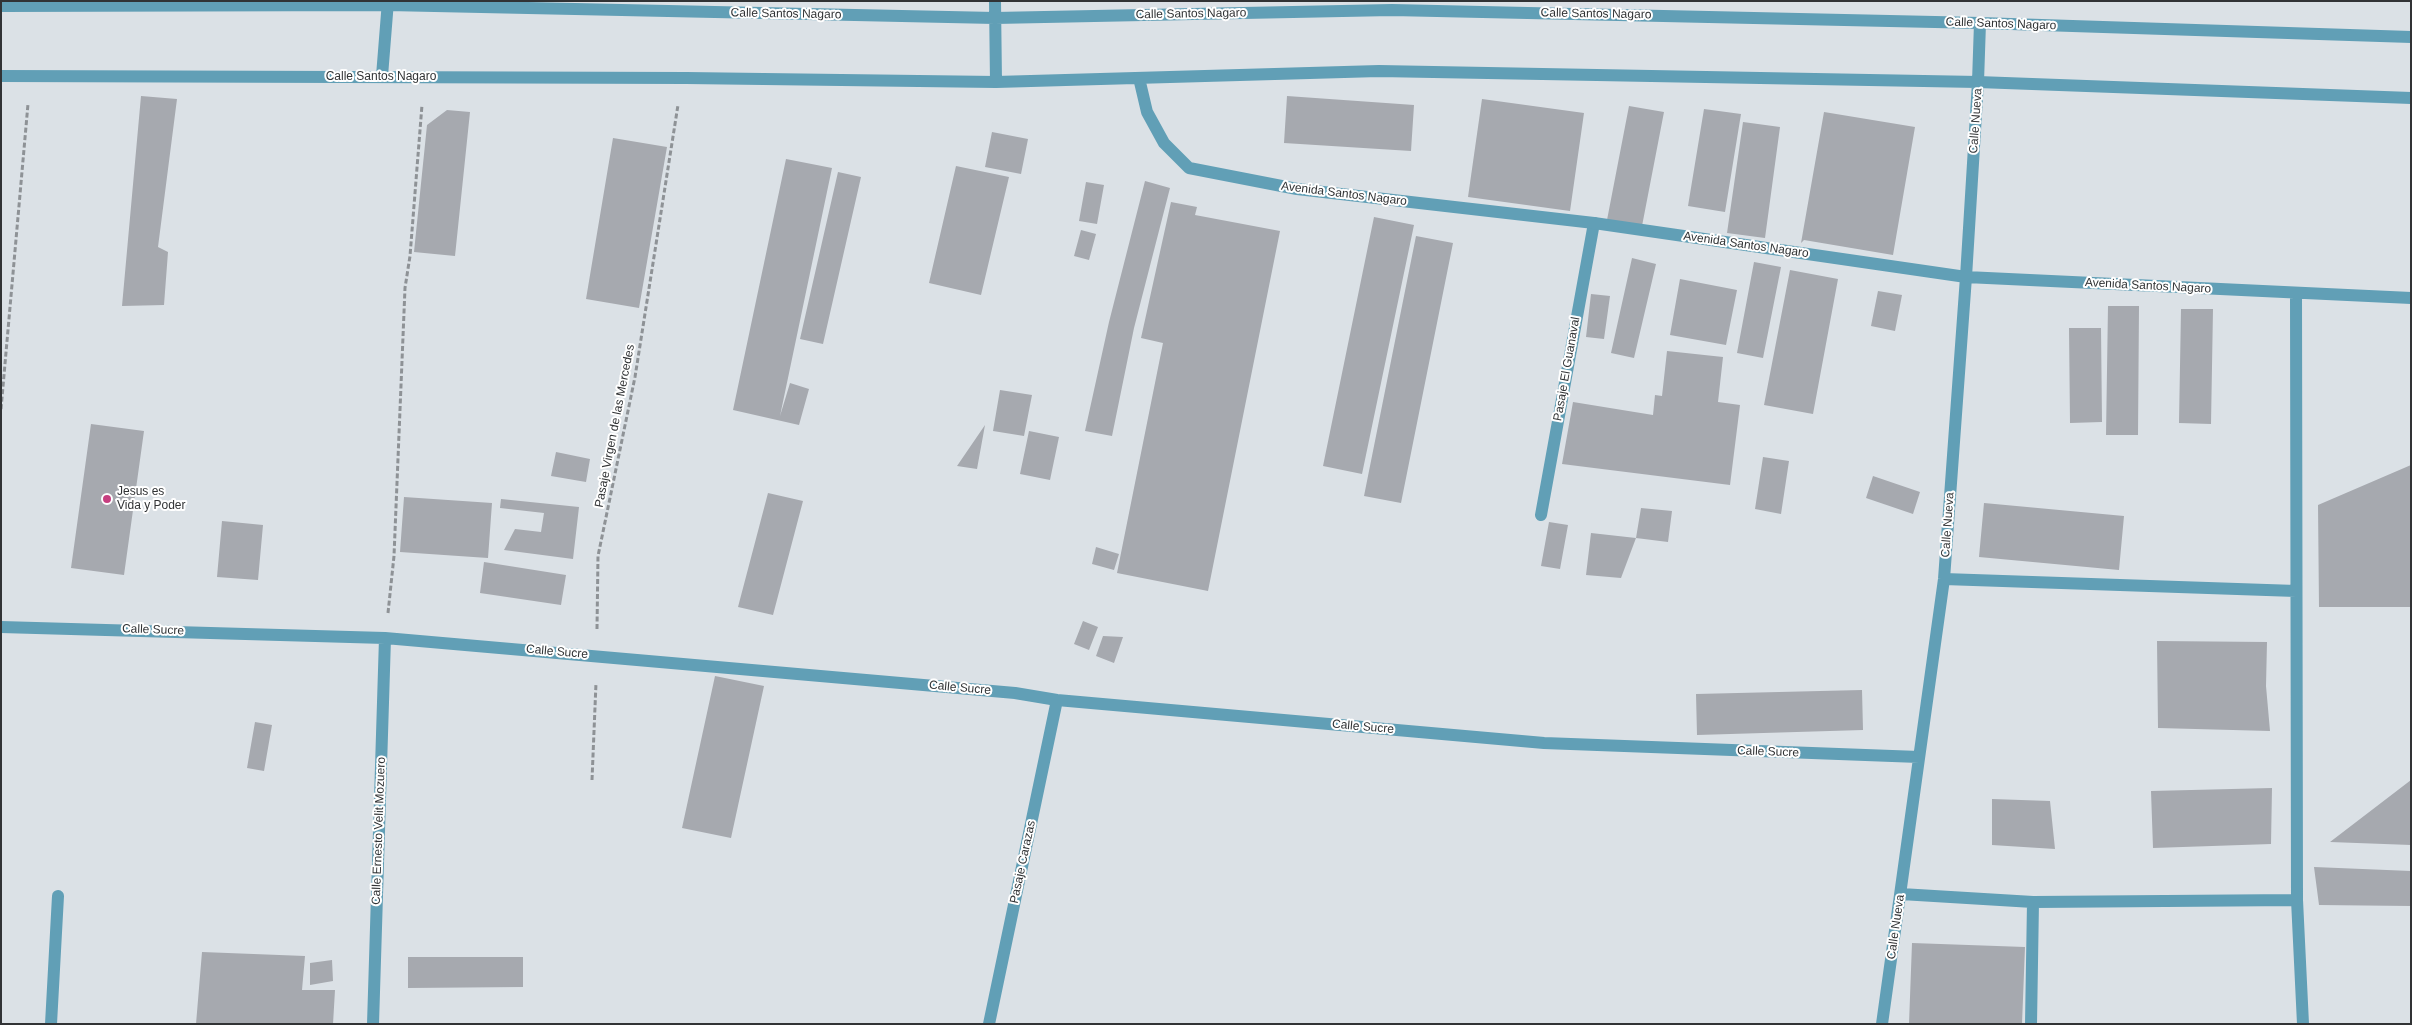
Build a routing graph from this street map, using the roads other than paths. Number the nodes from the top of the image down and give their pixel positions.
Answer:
1 (996, 1) edge
2 (388, 3) edge
3 (1, 6) edge
4 (1393, 6) edge
5 (995, 18) junction
6 (1980, 23) junction
7 (2411, 38) edge
8 (1, 76) edge
9 (382, 76) junction
10 (1139, 78) junction
11 (996, 82) junction
12 (1978, 82) junction
13 (2411, 98) edge
14 (1594, 223) junction
15 (1966, 277) junction
16 (2296, 293) junction
17 (2411, 298) edge
18 (1541, 515) dead end
19 (1944, 579) junction
20 (2296, 591) junction
21 (1, 626) edge
22 (385, 638) junction
23 (1058, 700) junction
24 (1919, 757) junction
25 (1901, 894) junction
26 (58, 896) dead end
27 (2297, 900) junction
28 (2033, 902) junction
29 (52, 1024) edge
30 (373, 1024) edge
31 (990, 1024) edge
32 (1882, 1024) edge
33 (2031, 1024) edge
34 (2303, 1024) edge

1 - 5 street
2 - 3 street, Calle Santos Nagaro
2 - 5 street, Calle Santos Nagaro
2 - 9 street
4 - 5 street, Calle Santos Nagaro
4 - 6 street, Calle Santos Nagaro
5 - 11 street
6 - 7 street, Calle Santos Nagaro
6 - 12 street, Calle Nueva
8 - 9 street, Calle Santos Nagaro
9 - 11 street, Calle Santos Nagaro
10 - 11 street, Calle Santos Nagaro
10 - 12 street, Calle Santos Nagaro
10 - 14 street, Avenida Santos Nagaro
12 - 13 street, Calle Santos Nagaro
12 - 15 street, Calle Nueva
14 - 15 street, Avenida Santos Nagaro
14 - 18 street, Pasaje El Guanaval
15 - 16 street, Avenida Santos Nagaro
15 - 19 street, Calle Nueva
16 - 17 street, Avenida Santos Nagaro
16 - 20 street
19 - 20 street
19 - 24 street, Calle Nueva
20 - 27 street
21 - 22 street, Calle Sucre
22 - 23 street, Calle Sucre
22 - 30 street, Calle Ernesto Velit Mozuero
23 - 24 street, Calle Sucre
23 - 31 street, Pasaje Carazas
24 - 25 street, Calle Nueva
25 - 28 street
25 - 32 street, Calle Nueva
26 - 29 street
27 - 28 street
27 - 34 street
28 - 33 street

